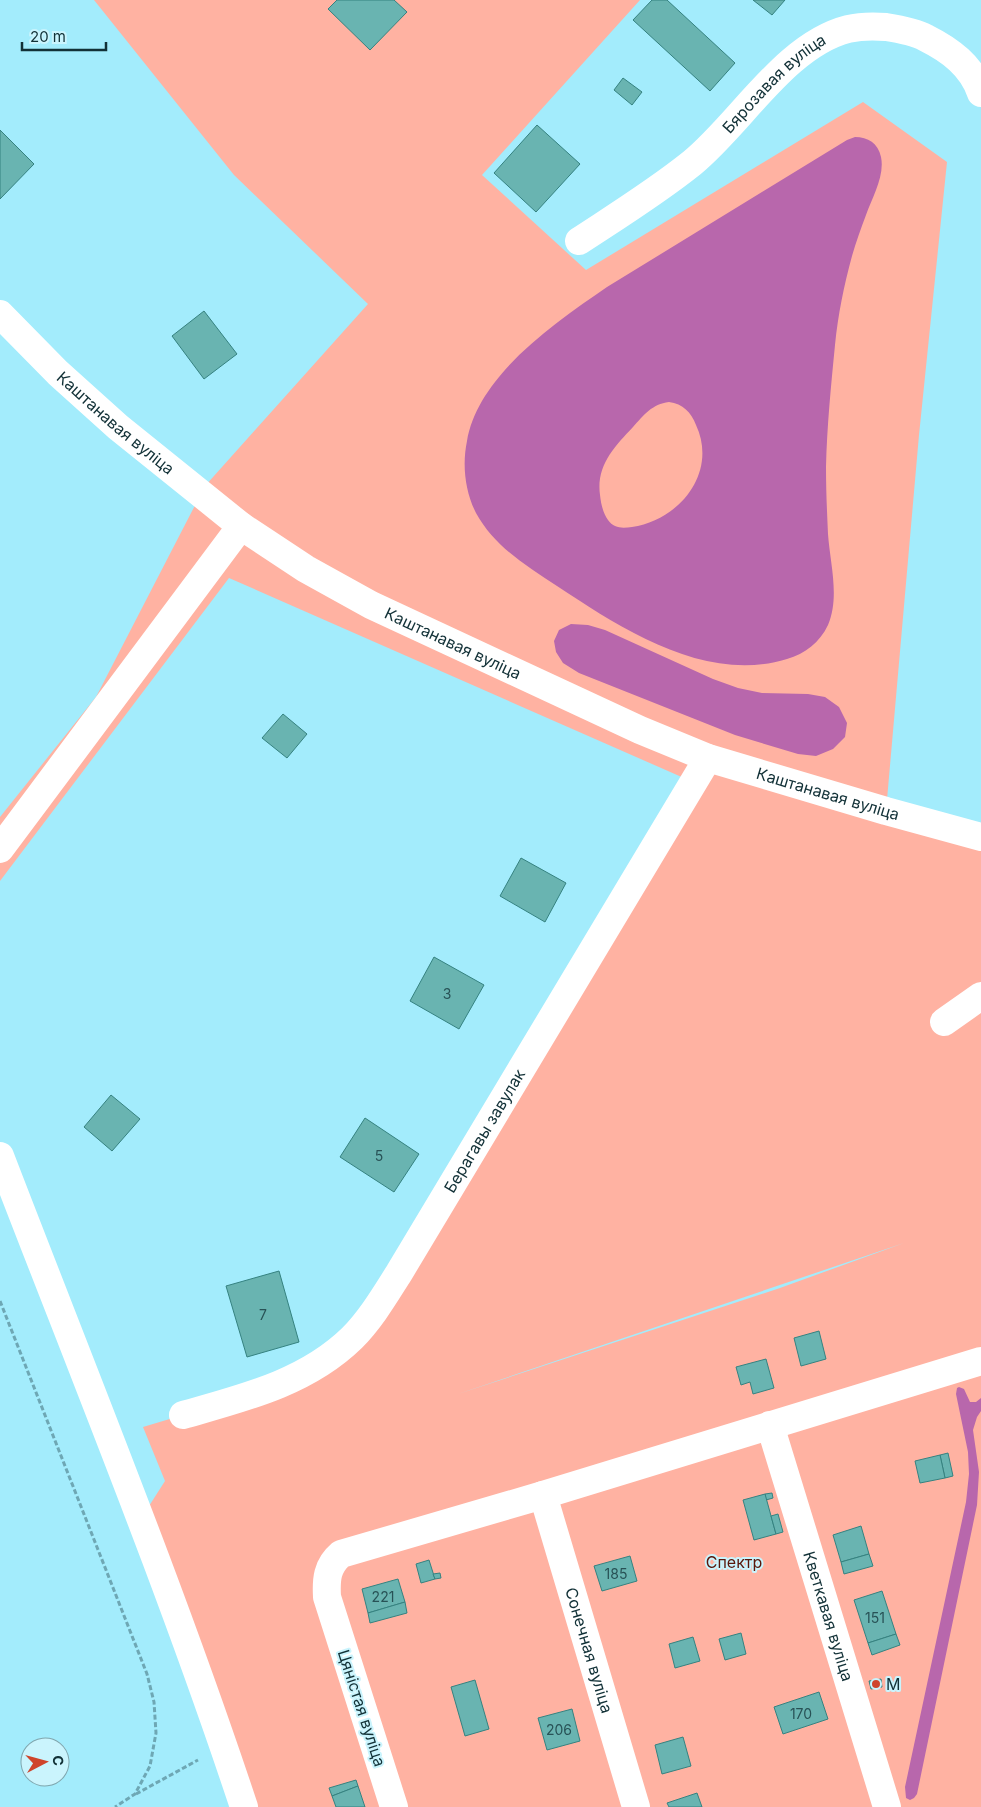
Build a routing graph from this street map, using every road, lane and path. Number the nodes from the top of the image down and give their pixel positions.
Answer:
1 (981, 93) edge
2 (579, 241) dead end
3 (0, 314) edge
4 (241, 526) junction
5 (708, 758) junction
6 (981, 837) edge
7 (0, 849) edge
8 (981, 996) edge
9 (944, 1022) dead end
10 (0, 1156) edge
11 (0, 1301) edge
12 (981, 1361) edge
13 (183, 1415) dead end
14 (770, 1425) junction
15 (543, 1495) junction
16 (224, 1746) junction
17 (135, 1794) junction
18 (115, 1807) edge
19 (244, 1807) edge
20 (394, 1807) edge
21 (636, 1807) edge
22 (886, 1807) edge

1 - 2 street, Бярозавая вуліца
3 - 4 street, Каштанавая вуліца
4 - 5 street, Каштанавая вуліца
4 - 7 street
5 - 6 street, Каштанавая вуліца
5 - 13 street, Берагавы завулак
8 - 9 street
10 - 16 street
11 - 17 path
12 - 14 street, Цяністая вуліца
14 - 15 street, Цяністая вуліца
14 - 22 street, Кветкавая вуліца
15 - 20 street, Цяністая вуліца
15 - 21 street, Сонечная вуліца
16 - 17 path
16 - 19 street
17 - 18 path

